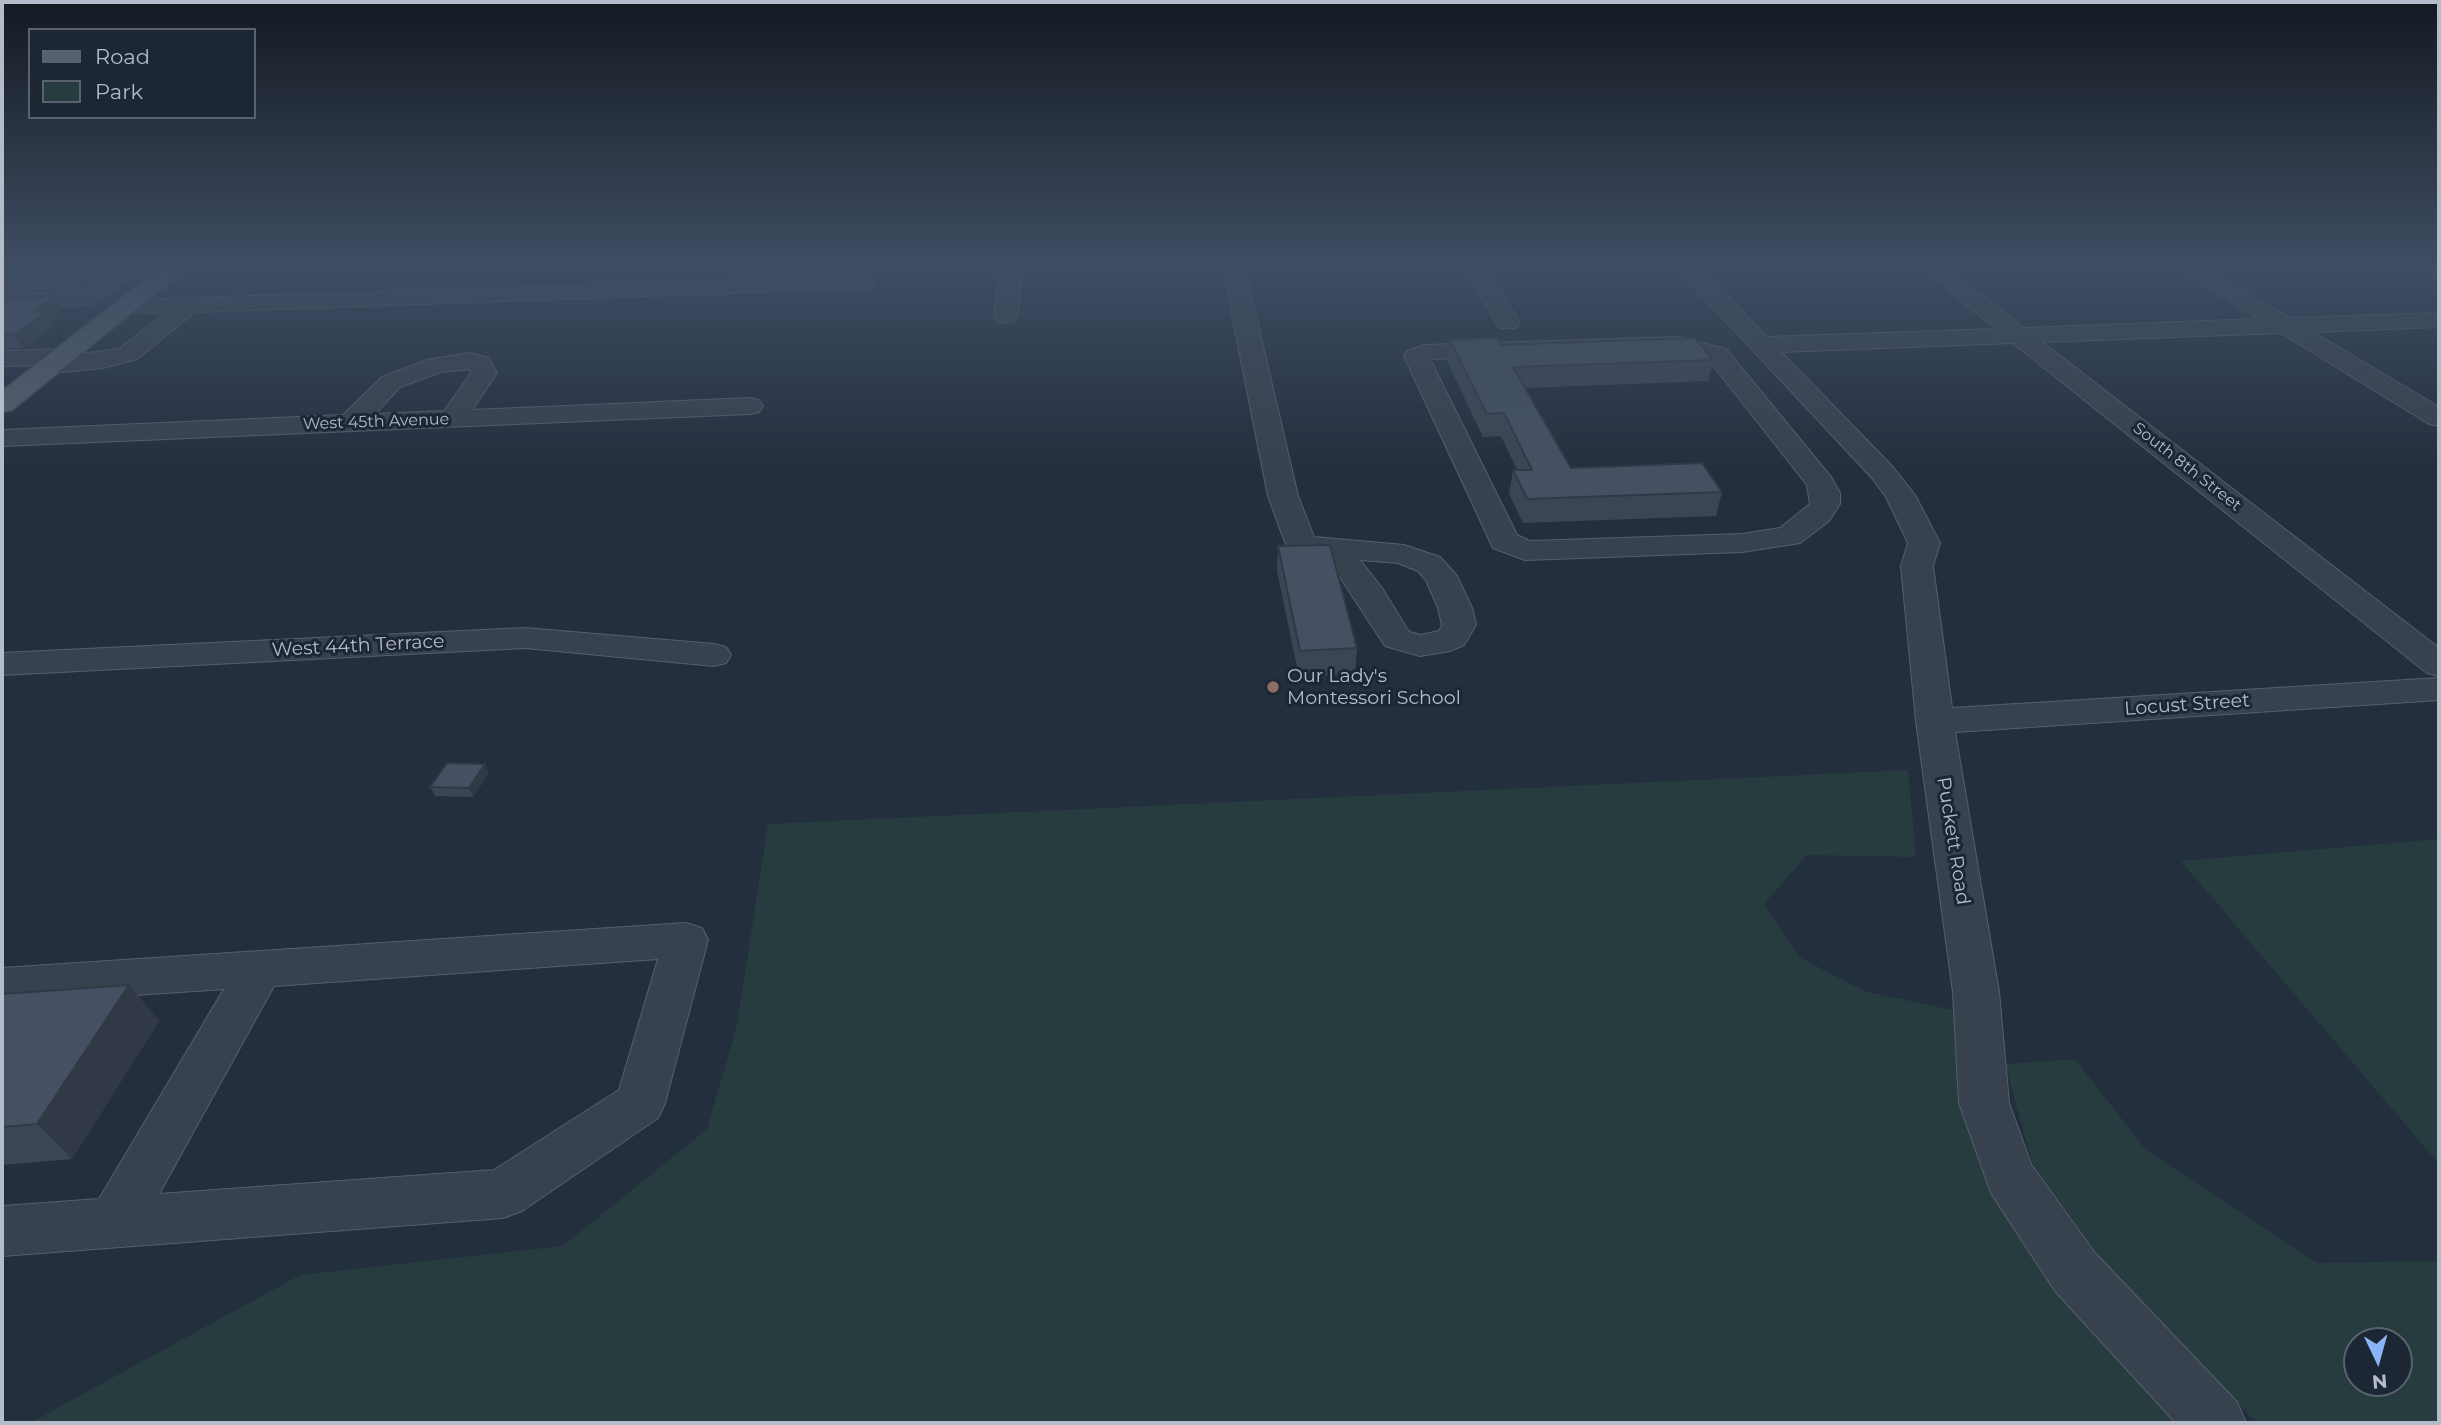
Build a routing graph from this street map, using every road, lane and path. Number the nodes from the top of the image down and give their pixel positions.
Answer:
1 (89, 336) edge
2 (151, 336) edge
3 (1248, 336) edge
4 (1750, 336) edge
5 (2061, 336) edge
6 (2300, 336) edge
7 (2021, 337) junction
8 (1763, 349) junction
9 (1717, 354) junction
10 (2, 359) edge
11 (57, 361) junction
12 (1794, 381) junction
13 (1740, 383) junction
14 (2, 404) edge
15 (750, 406) dead end
16 (2439, 418) edge
17 (452, 419) junction
18 (351, 423) junction
19 (2, 438) edge
20 (1302, 545) junction
21 (714, 655) dead end
22 (2, 664) edge
23 (2439, 665) edge
24 (2439, 689) edge
25 (1935, 721) junction
26 (260, 969) junction
27 (2, 986) edge
28 (114, 1223) junction
29 (2, 1231) edge
30 (2216, 1423) edge

1 - 11 main road
2 - 11 street
3 - 20 street
4 - 8 street, Puckett Road
5 - 7 street
6 - 16 street
7 - 8 street
7 - 23 street, South 8th Street
8 - 9 street
8 - 12 street, Puckett Road
9 - 13 street
9 - 13 street
10 - 11 street
11 - 14 main road
12 - 13 street
12 - 25 street, Puckett Road
15 - 17 street, West 45th Avenue
17 - 18 street, West 45th Avenue
17 - 18 street
18 - 19 street, West 45th Avenue
20 - 20 street
21 - 22 street, West 44th Terrace
24 - 25 street, Locust Street
25 - 30 street, Puckett Road
26 - 27 street
26 - 28 street
26 - 28 street
28 - 29 street

